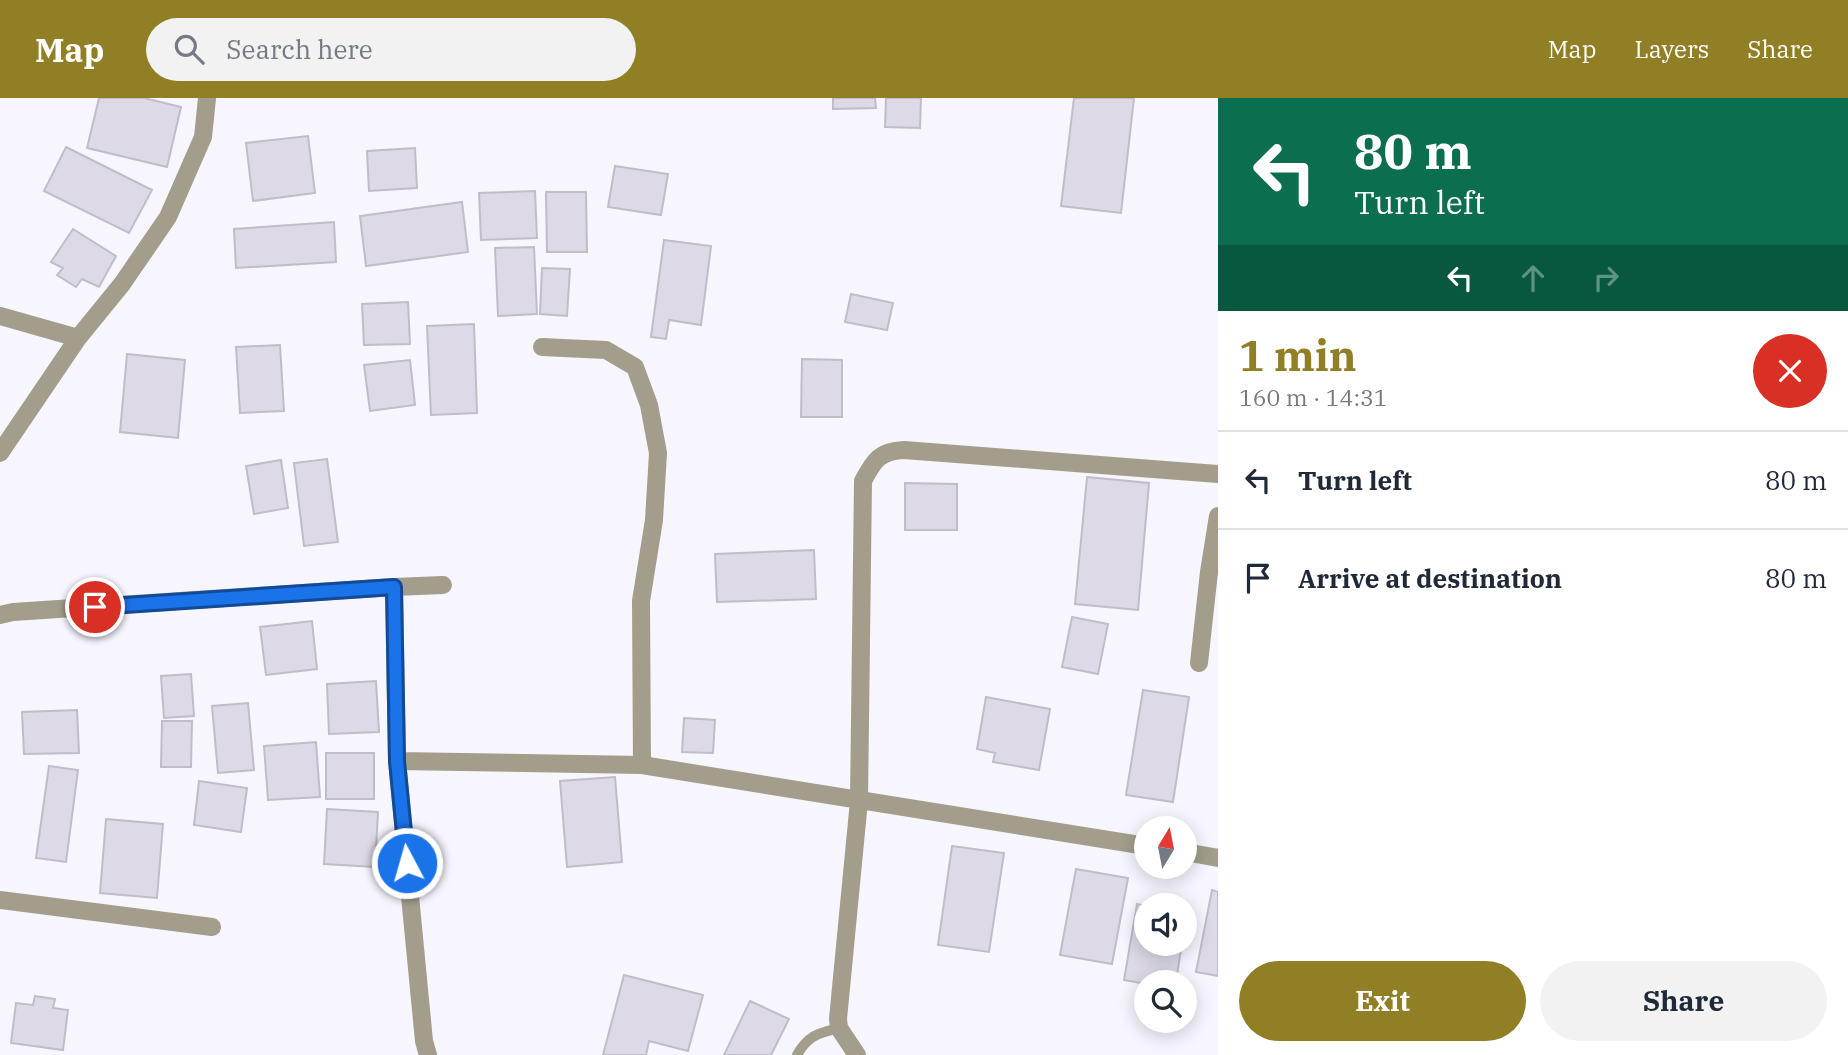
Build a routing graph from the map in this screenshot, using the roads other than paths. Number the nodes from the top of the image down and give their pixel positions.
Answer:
1 (207, 98) edge
2 (0, 316) edge
3 (78, 338) junction
4 (542, 348) dead end
5 (0, 453) edge
6 (1218, 474) edge
7 (1218, 516) edge
8 (443, 586) dead end
9 (394, 587) junction
10 (4, 609) edge
11 (1199, 663) dead end
12 (397, 761) junction
13 (642, 765) junction
14 (859, 801) junction
15 (1134, 844) edge
16 (1197, 854) edge
17 (1218, 858) edge
18 (0, 900) edge
19 (212, 927) dead end
20 (839, 1028) junction
21 (428, 1055) edge
22 (797, 1055) edge
23 (857, 1055) edge

1 - 3 street
2 - 3 street
3 - 5 street
4 - 13 street
6 - 14 street
7 - 11 street
8 - 9 street
9 - 10 street
9 - 12 street
12 - 13 street
12 - 21 street
13 - 14 street
14 - 15 street
14 - 20 street
16 - 17 street
18 - 19 street
20 - 22 lane
20 - 23 street

